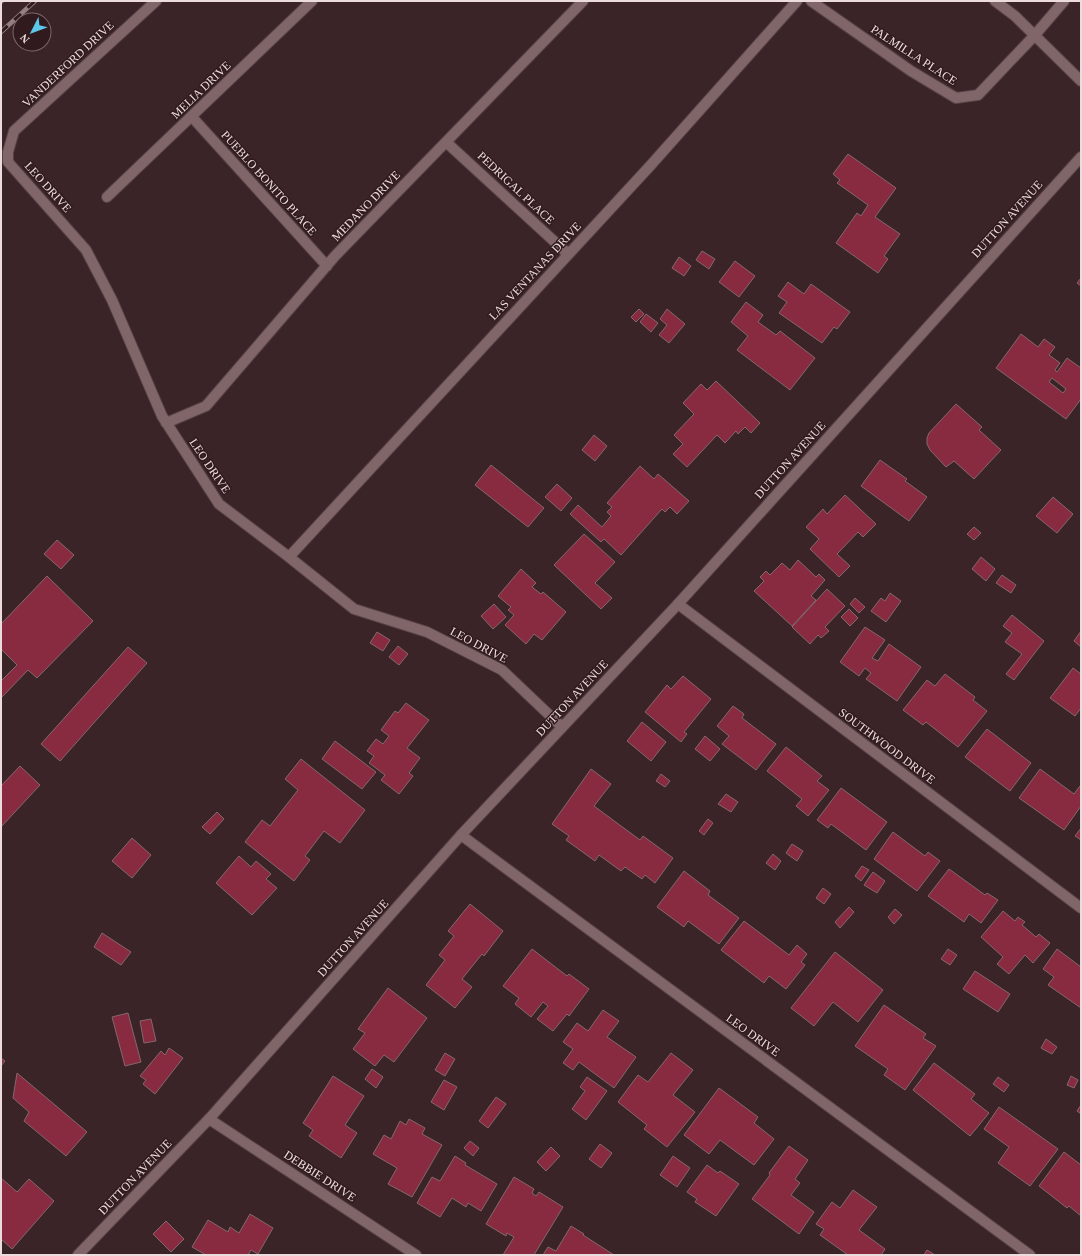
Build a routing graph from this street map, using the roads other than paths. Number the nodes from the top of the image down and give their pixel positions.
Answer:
1 (156, 1) edge
2 (312, 1) edge
3 (583, 1) edge
4 (798, 1) edge
5 (811, 1) edge
6 (995, 1) edge
7 (1064, 1) edge
8 (1034, 36) junction
9 (1081, 81) edge
10 (192, 117) junction
11 (446, 142) junction
12 (8, 152) joint
13 (1081, 157) edge
14 (107, 197) dead end
15 (568, 254) junction
16 (327, 266) junction
17 (166, 423) junction
18 (289, 557) junction
19 (678, 604) junction
20 (562, 727) junction
21 (461, 835) junction
22 (1081, 908) edge
23 (209, 1120) junction
24 (78, 1255) edge
25 (416, 1255) edge
26 (1030, 1255) edge

1 - 12 street, VANDERFORD DRIVE
2 - 10 street, MELIA DRIVE
3 - 11 street, MEDANO DRIVE
4 - 15 street, LAS VENTANAS DRIVE
5 - 8 street, PALMILLA PLACE
6 - 8 street
7 - 8 street, PALMILLA PLACE
8 - 9 street
10 - 14 street, MELIA DRIVE
10 - 16 street, PUEBLO BONITO PLACE
11 - 15 street, PEDRIGAL PLACE
11 - 16 street, MEDANO DRIVE
12 - 17 street, LEO DRIVE
13 - 19 street, DUTTON AVENUE
15 - 18 street, LAS VENTANAS DRIVE
16 - 17 street, MEDANO DRIVE
17 - 18 street, LEO DRIVE
18 - 20 street, LEO DRIVE
19 - 20 street, DUTTON AVENUE
19 - 22 street, SOUTHWOOD DRIVE
20 - 21 street, DUTTON AVENUE
21 - 23 street, DUTTON AVENUE
21 - 26 street, LEO DRIVE
23 - 24 street, DUTTON AVENUE
23 - 25 street, DEBBIE DRIVE

